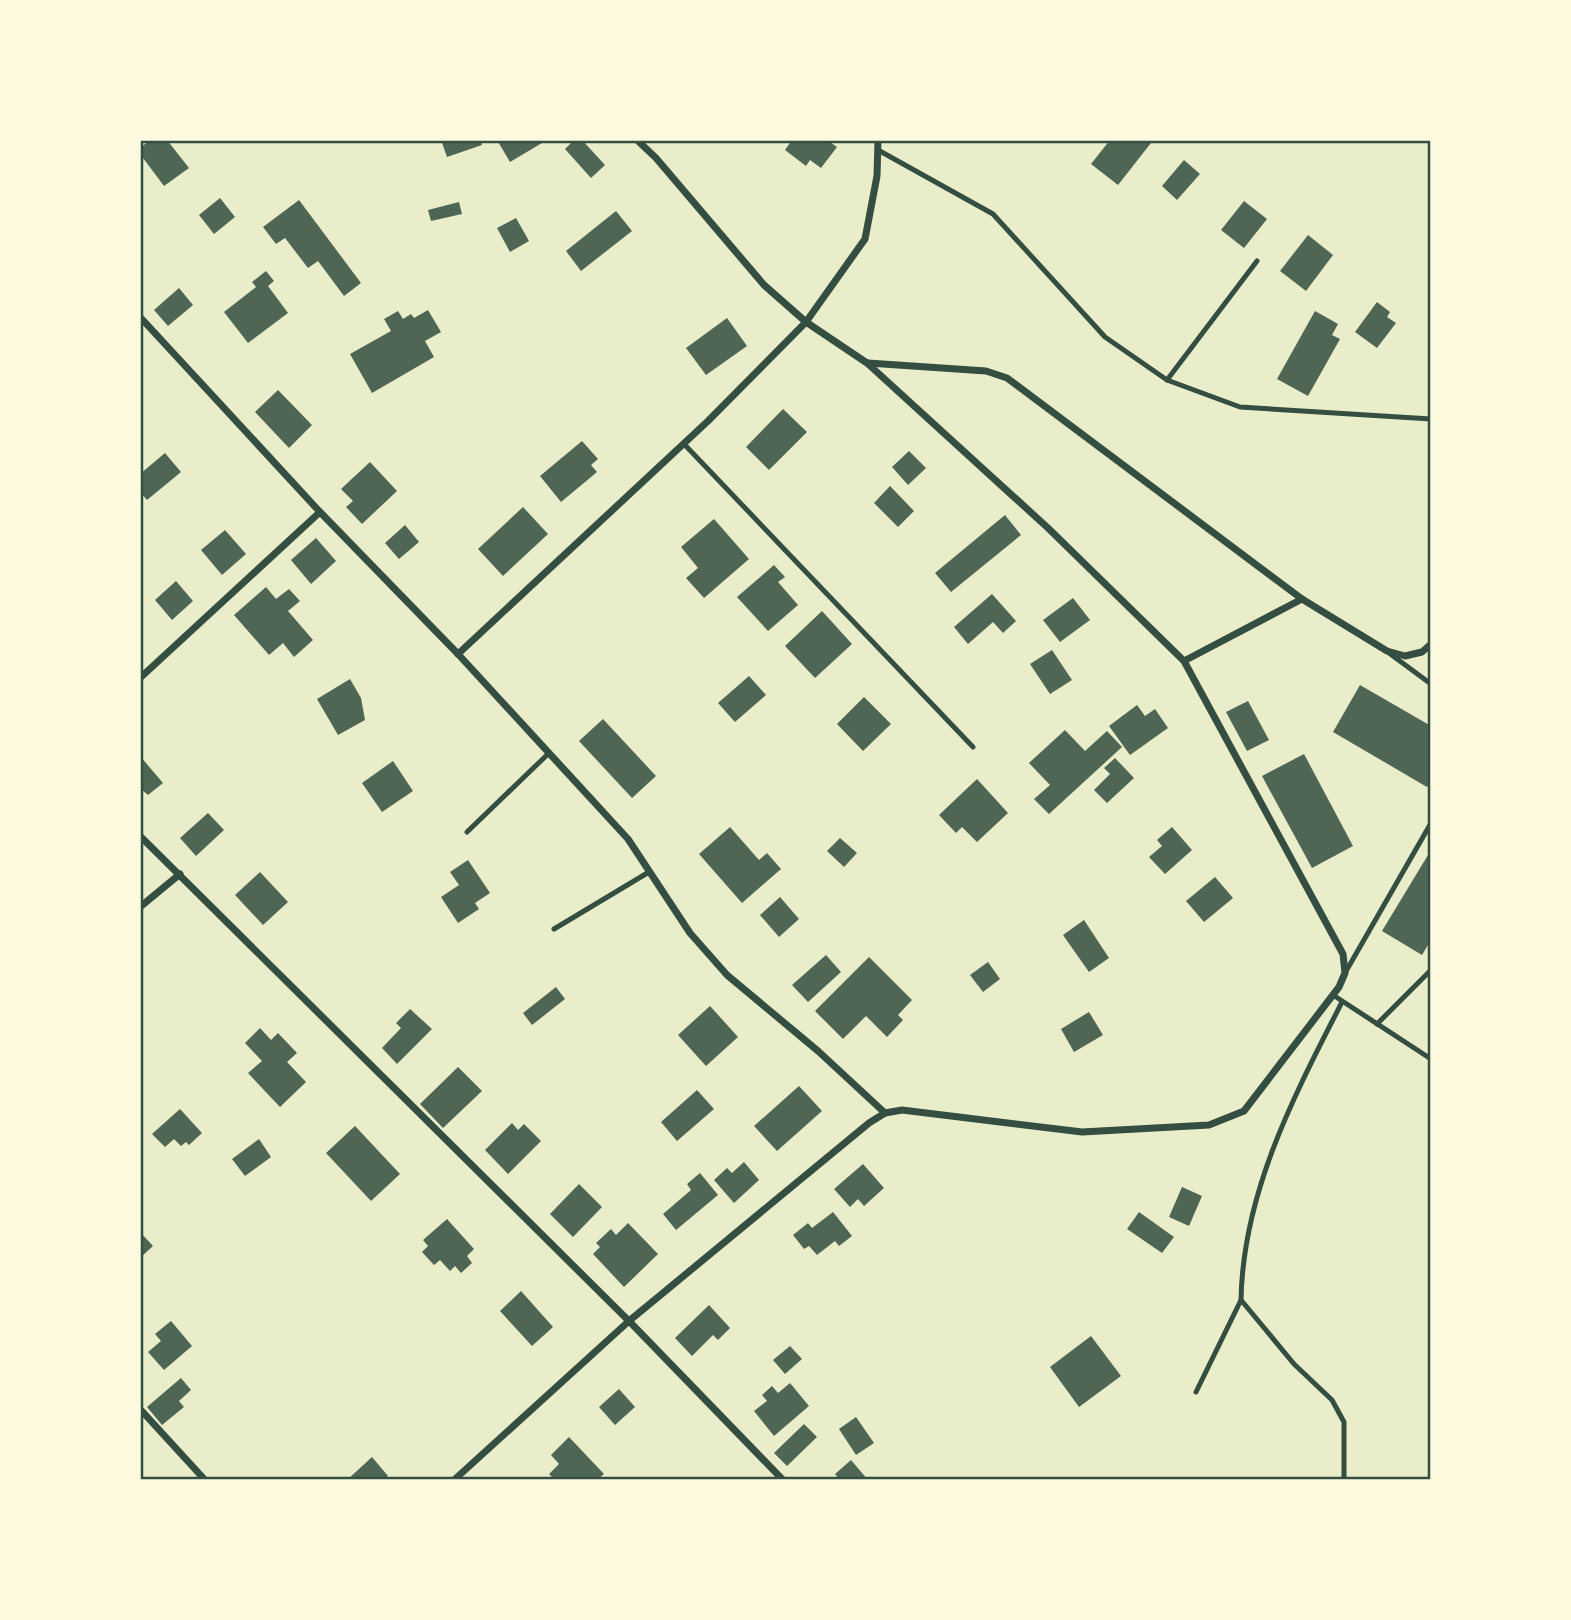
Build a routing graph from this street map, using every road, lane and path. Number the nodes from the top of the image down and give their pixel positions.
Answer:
1 (637, 140) edge
2 (878, 140) edge
3 (878, 150) junction
4 (1257, 261) dead end
5 (140, 317) edge
6 (806, 322) junction
7 (867, 363) junction
8 (1167, 380) junction
9 (1431, 419) edge
10 (684, 444) junction
11 (320, 512) junction
12 (1302, 599) junction
13 (1431, 644) edge
14 (1387, 651) junction
15 (458, 653) junction
16 (1184, 661) junction
17 (140, 678) edge
18 (1431, 684) edge
19 (974, 747) dead end
20 (549, 753) junction
21 (1431, 823) edge
22 (467, 832) dead end
23 (140, 836) edge
24 (649, 872) junction
25 (180, 874) junction
26 (140, 907) edge
27 (554, 929) dead end
28 (1431, 970) edge
29 (1345, 973) junction
30 (1333, 995) junction
31 (1342, 1002) junction
32 (1377, 1024) junction
33 (1431, 1059) edge
34 (885, 1113) junction
35 (1241, 1300) junction
36 (629, 1321) junction
37 (1196, 1392) dead end
38 (140, 1409) edge
39 (205, 1480) edge
40 (454, 1480) edge
41 (783, 1480) edge
42 (1344, 1480) edge

1 - 6 street
2 - 3 street
3 - 6 street
3 - 8 lane
4 - 8 lane
5 - 11 street
6 - 7 street
6 - 10 street
7 - 12 street
7 - 16 street
8 - 9 lane
10 - 15 street
10 - 19 lane
11 - 15 street
11 - 17 street
12 - 14 street
12 - 16 street
13 - 14 street
14 - 18 lane
15 - 20 street
16 - 29 street
20 - 22 lane
20 - 24 street
21 - 29 lane
23 - 25 street
24 - 27 lane
24 - 34 street
25 - 26 street
25 - 36 street
28 - 32 lane
29 - 30 street
30 - 31 lane
30 - 34 street
31 - 32 lane
31 - 35 lane
32 - 33 lane
34 - 36 street
35 - 37 lane
35 - 42 lane
36 - 40 street
36 - 41 street
38 - 39 street

